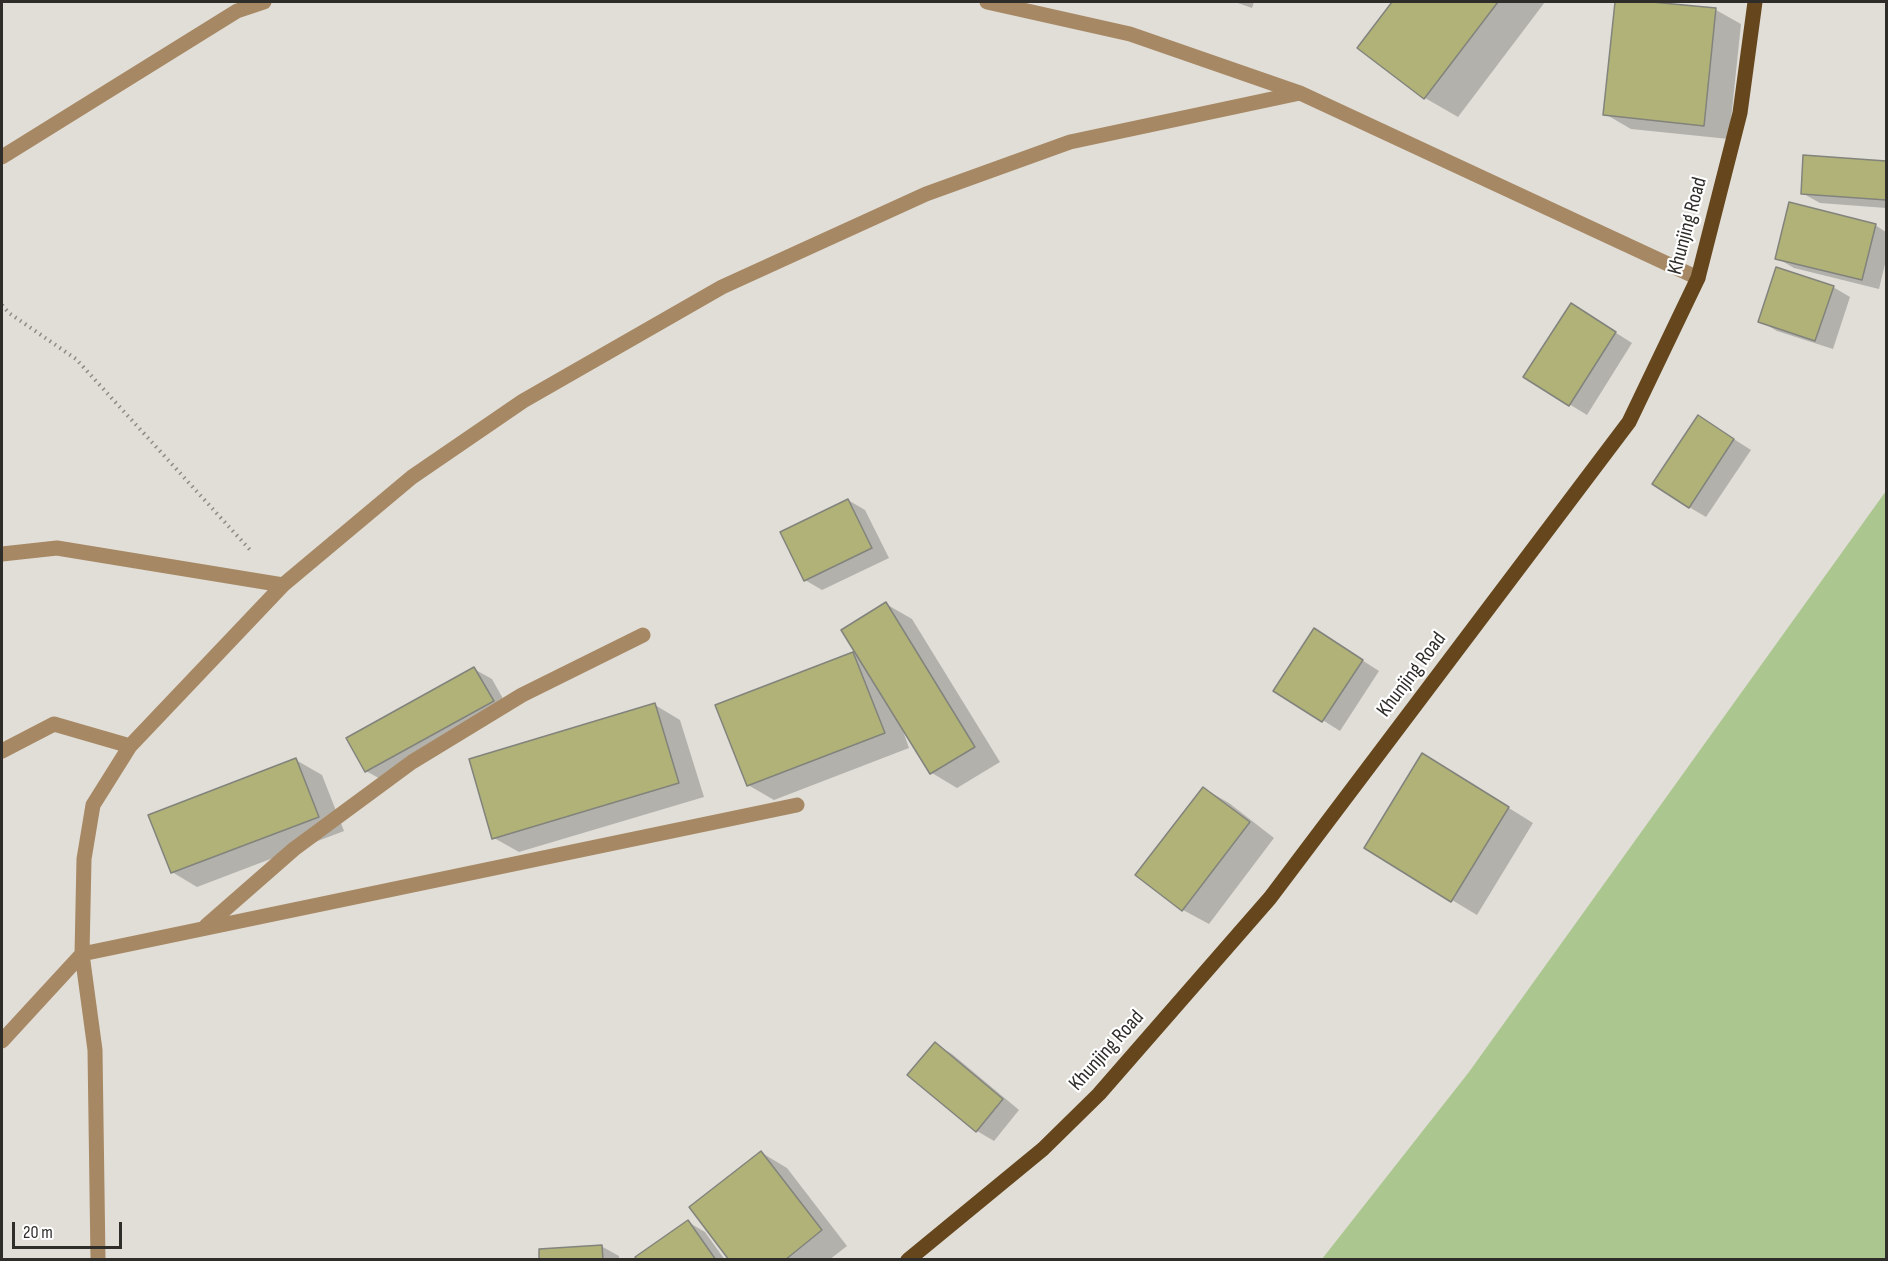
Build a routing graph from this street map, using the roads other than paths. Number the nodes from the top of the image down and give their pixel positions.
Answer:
1 (264, 2) edge
2 (987, 2) edge
3 (1755, 2) edge
4 (1300, 93) junction
5 (2, 157) edge
6 (1698, 278) junction
7 (2, 554) edge
8 (283, 585) junction
9 (643, 635) dead end
10 (130, 746) junction
11 (2, 751) edge
12 (797, 806) dead end
13 (204, 928) junction
14 (82, 954) junction
15 (2, 1041) edge
16 (98, 1260) edge
17 (908, 1260) edge

1 - 5 street
2 - 4 street
3 - 6 main road, Khunjing Road
4 - 6 street
4 - 8 street
6 - 17 main road, Khunjing Road
7 - 8 street
8 - 10 street
9 - 13 street
10 - 11 street
10 - 14 street
12 - 13 street
13 - 14 street
14 - 15 street
14 - 16 street

